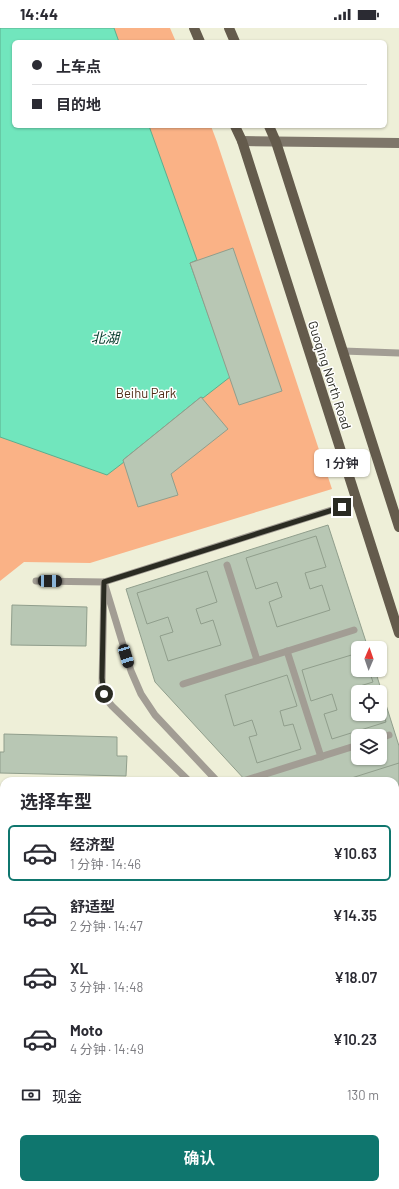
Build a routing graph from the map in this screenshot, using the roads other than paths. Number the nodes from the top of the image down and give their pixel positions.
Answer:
1 (194, 28) edge
2 (229, 28) edge
3 (199, 40) edge
4 (234, 40) edge
5 (236, 128) edge
6 (270, 128) edge
7 (242, 141) junction
8 (276, 142) junction
9 (399, 143) edge
10 (343, 351) junction
11 (399, 353) edge
12 (357, 502) junction
13 (399, 528) edge
14 (227, 565) dead end
15 (36, 581) dead end
16 (104, 582) junction
17 (354, 630) dead end
18 (399, 633) edge
19 (287, 651) junction
20 (257, 660) junction
21 (183, 684) dead end
22 (351, 747) edge
23 (321, 756) junction
24 (185, 777) edge
25 (213, 777) edge
26 (256, 777) edge

1 - 3 main road
2 - 4 main road
5 - 7 main road, Guoqing North Road
6 - 8 main road, Guoqing North Road
7 - 8 street
7 - 12 main road, Guoqing North Road
8 - 9 street
8 - 10 main road, Guoqing North Road
10 - 11 lane
10 - 13 main road, Guoqing North Road
12 - 16 lane
12 - 18 main road, Guoqing North Road
14 - 20 lane
15 - 16 lane
16 - 24 lane
16 - 25 lane
17 - 19 lane
19 - 20 lane
19 - 23 lane
20 - 21 lane
22 - 23 lane
23 - 26 lane

